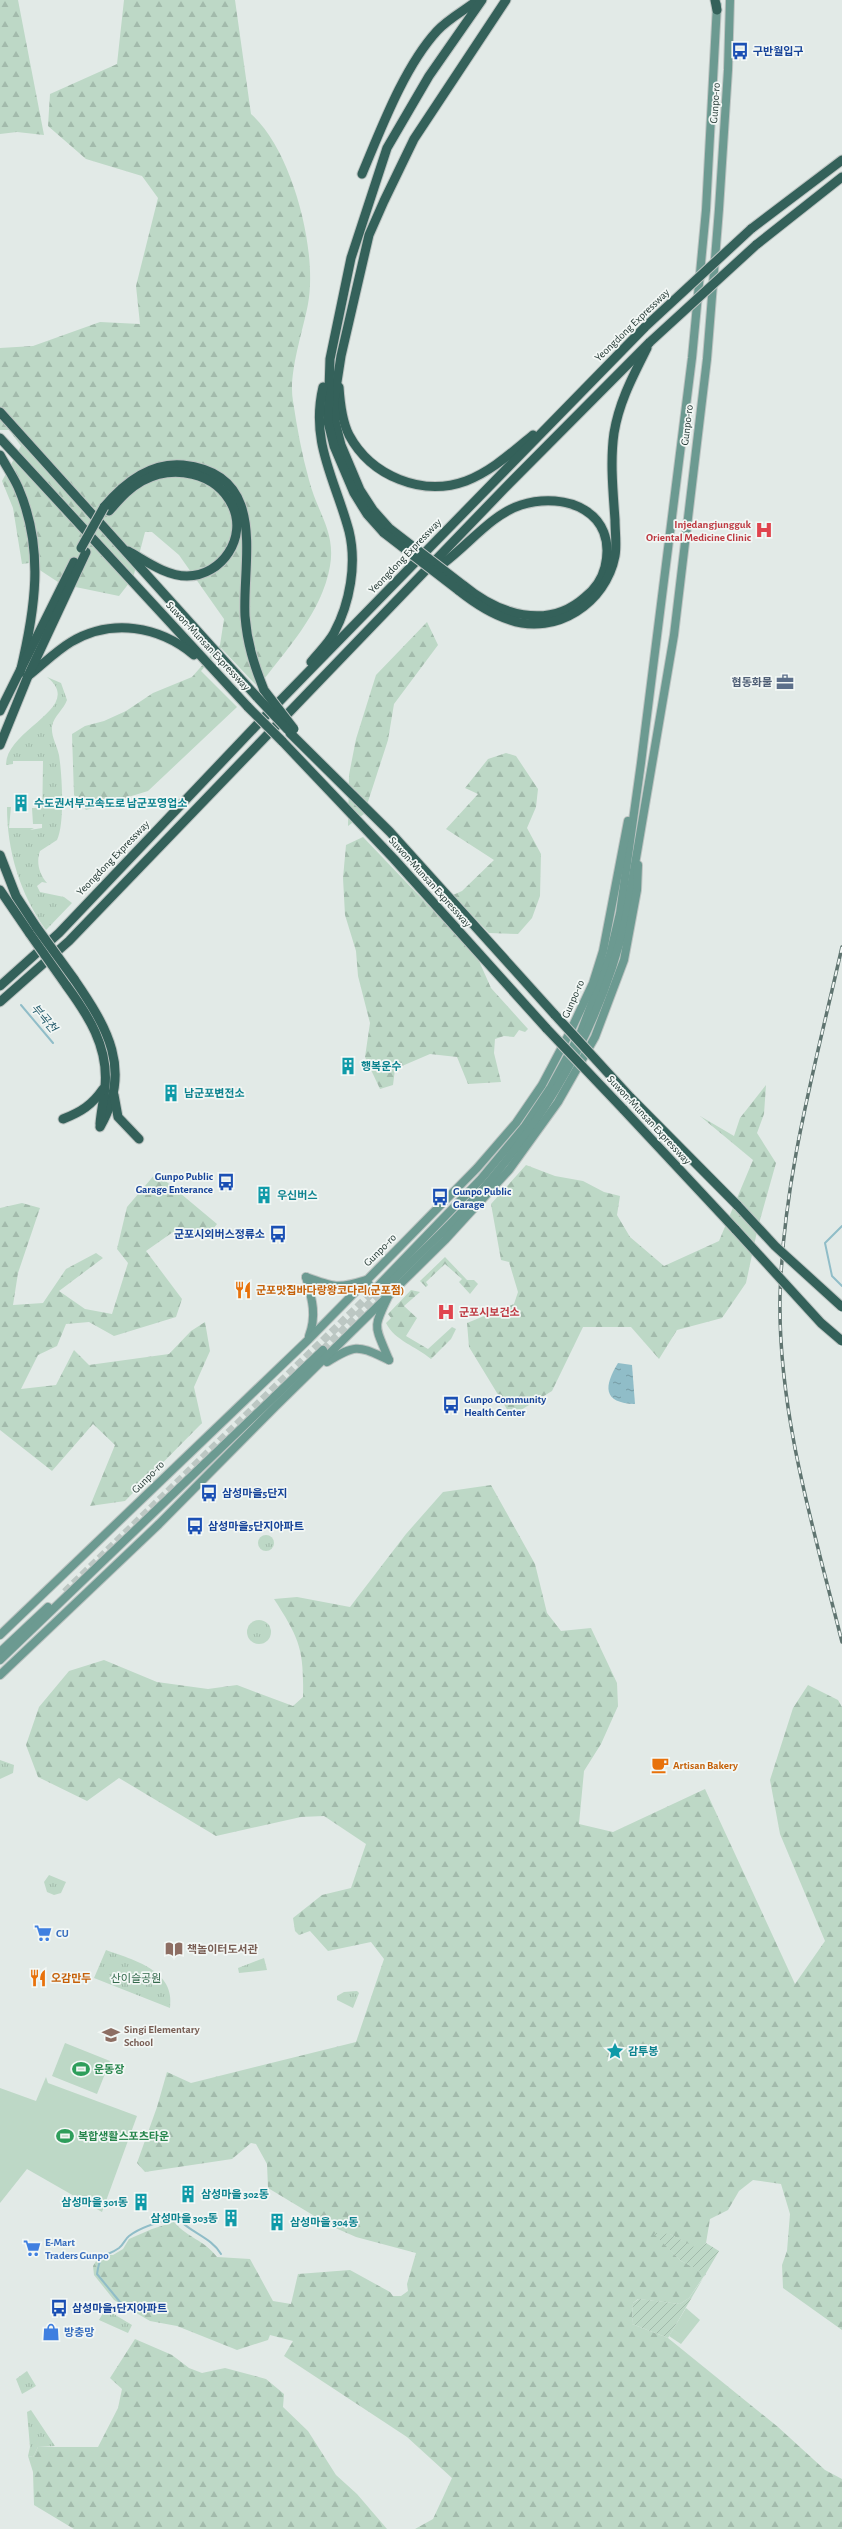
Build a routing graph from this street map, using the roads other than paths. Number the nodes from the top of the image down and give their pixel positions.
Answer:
1 (478, 0) edge
2 (482, 0) edge
3 (506, 0) edge
4 (716, 0) edge
5 (730, 0) edge
6 (717, 10) joint
7 (842, 160) edge
8 (362, 174) dead end
9 (842, 176) edge
10 (650, 342) junction
11 (341, 356) junction
12 (330, 358) junction
13 (0, 412) edge
14 (561, 414) junction
15 (0, 438) edge
16 (0, 455) edge
17 (106, 509) junction
18 (387, 531) junction
19 (120, 546) junction
20 (411, 585) junction
21 (460, 587) junction
22 (24, 675) junction
23 (220, 676) junction
24 (272, 709) junction
25 (0, 711) edge
26 (292, 731) junction
27 (0, 745) edge
28 (636, 795) junction
29 (0, 855) edge
30 (0, 890) edge
31 (33, 931) junction
32 (0, 986) edge
33 (0, 1002) edge
34 (105, 1086) junction
35 (114, 1094) junction
36 (63, 1119) dead end
37 (139, 1139) dead end
38 (366, 1280) junction
39 (384, 1290) junction
40 (842, 1306) edge
41 (309, 1339) junction
42 (842, 1341) edge
43 (324, 1350) tunnel mouth
44 (317, 1367) junction
45 (65, 1592) tunnel mouth
46 (0, 1635) edge
47 (0, 1652) edge
48 (0, 1660) edge
49 (0, 1676) edge

1 - 8 highway
2 - 12 highway
3 - 11 highway
4 - 6 highway
5 - 39 main road, Gunpo-ro
6 - 28 main road, Gunpo-ro
7 - 14 highway, Yeongdong Expressway, bridge
9 - 10 highway, bridge
10 - 20 highway
10 - 21 highway
11 - 14 highway
11 - 18 highway
12 - 18 highway
12 - 24 highway
13 - 19 highway, Suwon-Munsan Expressway
14 - 24 highway, Yeongdong Expressway
15 - 23 highway, Suwon-Munsan Expressway
16 - 22 highway
17 - 19 highway
17 - 22 highway
17 - 26 highway, bridge
18 - 21 highway, bridge
19 - 26 highway, Suwon-Munsan Expressway, bridge
20 - 21 highway
20 - 33 highway
22 - 23 highway
22 - 25 highway
22 - 27 highway
23 - 42 highway, Suwon-Munsan Expressway, bridge
24 - 32 highway, Yeongdong Expressway
26 - 40 highway, Suwon-Munsan Expressway, bridge
28 - 38 main road, Gunpo-ro
28 - 39 main road, Gunpo-ro
29 - 31 highway
30 - 31 highway
31 - 34 highway, bridge
31 - 35 highway, bridge
34 - 35 highway
34 - 36 highway
35 - 37 highway
38 - 39 main road
38 - 41 main road, Gunpo-ro
38 - 41 main road
39 - 44 main road, Gunpo-ro
39 - 44 main road
41 - 46 main road, Gunpo-ro
43 - 48 main road
44 - 49 main road, Gunpo-ro
45 - 47 main road

